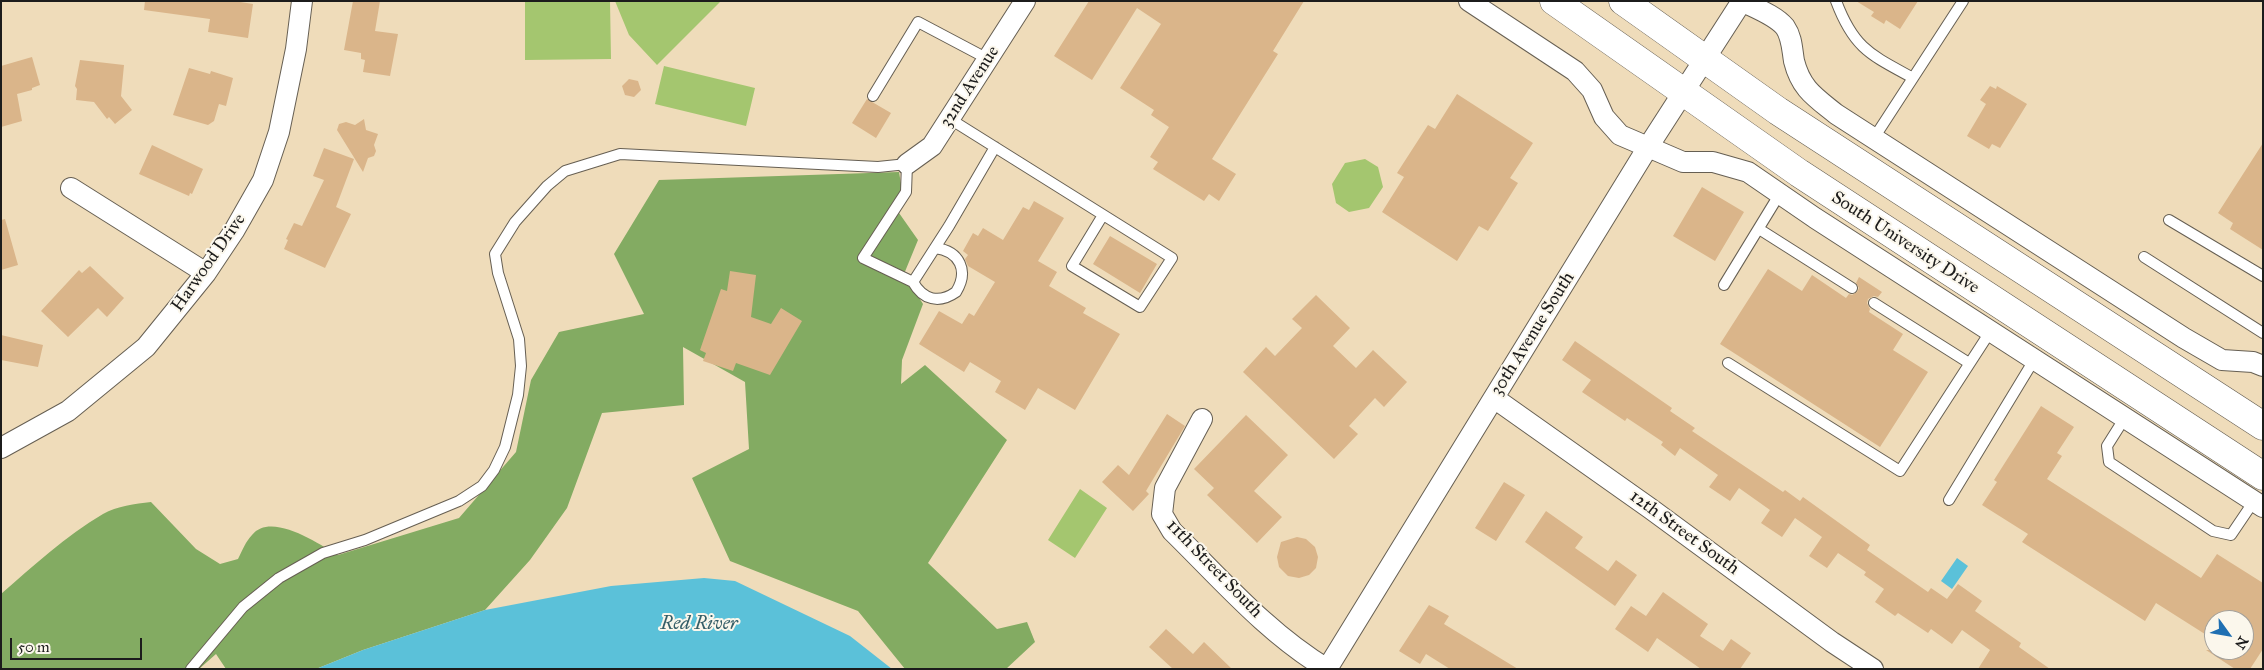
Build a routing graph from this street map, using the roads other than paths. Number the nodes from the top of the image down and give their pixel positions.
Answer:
1 (302, 1) edge
2 (1025, 1) edge
3 (1469, 1) edge
4 (1554, 1) edge
5 (1624, 1) edge
6 (1742, 1) edge
7 (1836, 1) edge
8 (1963, 1) edge
9 (1704, 59) junction
10 (988, 60) junction
11 (1913, 78) junction
12 (1683, 91) junction
13 (873, 96) dead end
14 (950, 119) junction
15 (1874, 138) junction
16 (995, 147) junction
17 (1648, 147) junction
18 (906, 164) junction
19 (71, 188) dead end
20 (1779, 195) junction
21 (1103, 216) junction
22 (2169, 220) dead end
23 (1759, 228) junction
24 (935, 248) junction
25 (2144, 257) dead end
26 (206, 273) junction
27 (2263, 276) edge
28 (913, 282) junction
29 (1724, 285) dead end
30 (1852, 288) dead end
31 (1874, 303) dead end
32 (1990, 332) junction
33 (2263, 333) edge
34 (2034, 360) junction
35 (1728, 363) dead end
36 (1969, 363) junction
37 (2263, 366) edge
38 (2098, 369) junction
39 (1494, 398) junction
40 (1202, 419) dead end
41 (2124, 419) junction
42 (2263, 426) edge
43 (2263, 430) edge
44 (1, 448) edge
45 (2263, 476) edge
46 (1949, 500) dead end
47 (2258, 504) edge
48 (1306, 664) edge
49 (191, 669) edge
50 (1327, 669) edge
51 (1873, 669) edge

1 - 26 street, Harwood Drive
2 - 10 street, 32nd Avenue
3 - 17 street
4 - 12 main road, South University Drive
5 - 9 main road
6 - 9 street, 30th Avenue South
6 - 15 street
7 - 11 lane
8 - 11 lane
9 - 12 street, 30th Avenue South
9 - 42 main road
10 - 13 lane
10 - 14 street, 32nd Avenue
11 - 15 lane
12 - 17 street, 30th Avenue South
12 - 38 main road, South University Drive
14 - 16 lane
14 - 18 street, 32nd Avenue
15 - 37 street
16 - 21 lane
16 - 24 lane
17 - 20 street
17 - 39 street, 30th Avenue South
18 - 28 lane
18 - 49 lane
19 - 26 street
20 - 23 lane
20 - 32 street
21 - 21 lane
22 - 27 lane
23 - 29 lane
23 - 30 lane
24 - 28 lane
24 - 28 lane
25 - 33 lane
26 - 44 street, Harwood Drive
31 - 36 lane
32 - 34 street
32 - 36 lane
34 - 41 street
34 - 46 lane
35 - 36 lane
38 - 43 main road
38 - 45 main road, South University Drive
39 - 50 street, 30th Avenue South
39 - 51 street, 12th Street South
40 - 48 street, 11th Street South
41 - 47 street
41 - 47 lane
48 - 50 street, 11th Street South

